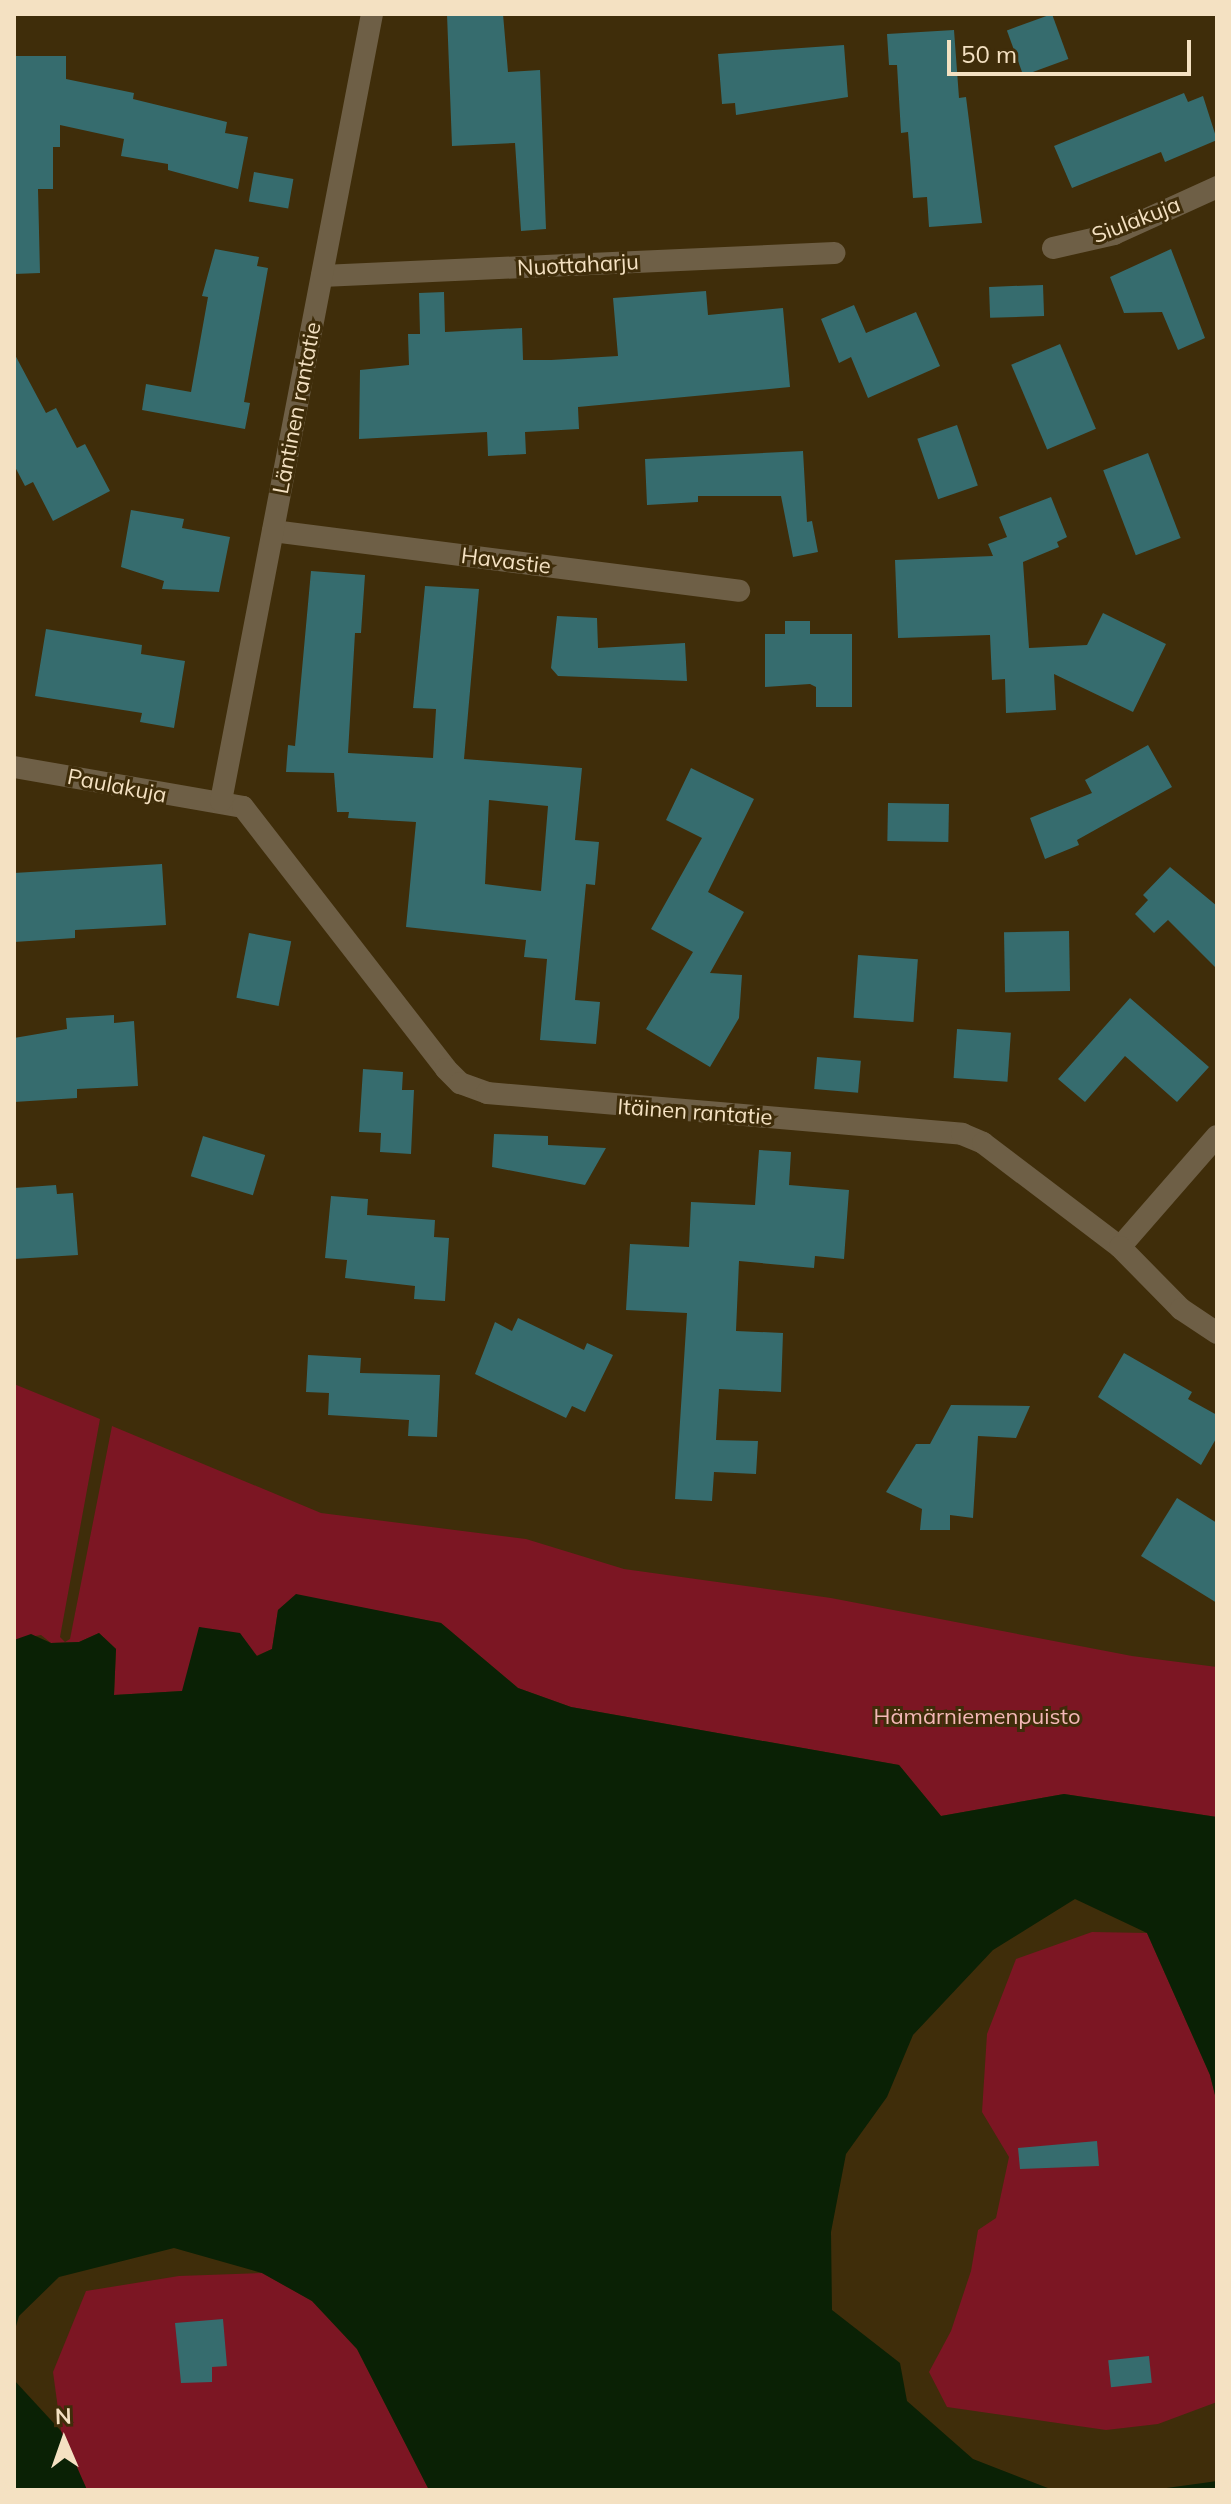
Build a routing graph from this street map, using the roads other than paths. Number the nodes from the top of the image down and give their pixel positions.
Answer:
1 (372, 14) edge
2 (1217, 187) edge
3 (1053, 248) dead end
4 (834, 253) dead end
5 (322, 276) junction
6 (273, 531) junction
7 (739, 591) dead end
8 (14, 767) edge
9 (221, 801) junction
10 (1217, 1136) edge
11 (1120, 1247) junction
12 (1217, 1333) edge

1 - 5 street, Läntinen rantatie
2 - 3 street, Siulakuja
4 - 5 street, Nuottaharju
5 - 6 street, Läntinen rantatie
6 - 7 street, Havastie
6 - 9 street, Läntinen rantatie
8 - 9 street, Paulakuja
9 - 11 street, Itäinen rantatie
10 - 11 street
11 - 12 street, Itäinen rantatie

